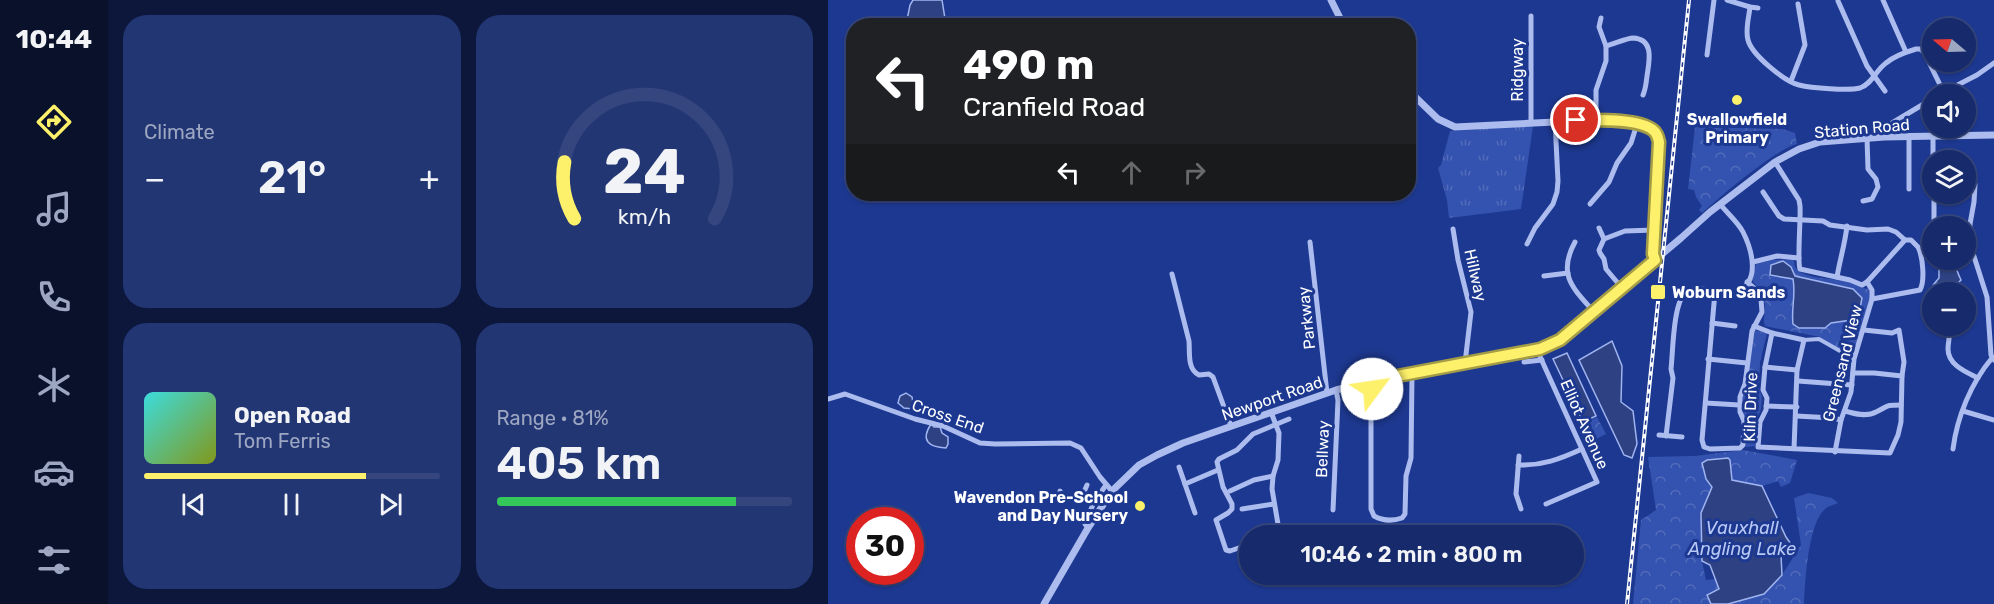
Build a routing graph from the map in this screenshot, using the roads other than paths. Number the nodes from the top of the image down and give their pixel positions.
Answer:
1 (1331, 0) edge
2 (1714, 0) edge
3 (1726, 0) edge
4 (1883, 0) edge
5 (1838, 2) dead end
6 (1798, 4) dead end
7 (1750, 7) junction
8 (1758, 8) dead end
9 (1531, 16) dead end
10 (1340, 18) edge
11 (1600, 18) dead end
12 (1647, 34) dead end
13 (1644, 42) junction
14 (1606, 46) junction
15 (1906, 52) junction
16 (1707, 55) dead end
17 (1994, 63) edge
18 (1875, 75) junction
19 (1791, 81) junction
20 (1938, 84) edge
21 (1960, 84) edge
22 (1885, 91) dead end
23 (1643, 94) dead end
24 (1416, 98) edge
25 (1922, 105) edge
26 (1596, 120) junction
27 (1555, 122) junction
28 (1531, 123) junction
29 (1637, 124) junction
30 (1922, 135) edge
31 (1976, 135) edge
32 (1994, 135) edge
33 (1908, 136) junction
34 (1884, 137) junction
35 (1867, 138) junction
36 (1775, 162) junction
37 (1909, 189) dead end
38 (1763, 192) dead end
39 (1863, 201) dead end
40 (1590, 204) dead end
41 (1720, 204) junction
42 (1973, 204) edge
43 (1801, 220) junction
44 (1847, 226) junction
45 (1599, 228) dead end
46 (1453, 229) dead end
47 (1654, 230) junction
48 (1604, 240) junction
49 (1905, 240) junction
50 (1310, 242) dead end
51 (1575, 242) dead end
52 (1527, 244) dead end
53 (1661, 255) joint
54 (1799, 258) junction
55 (1655, 260) junction
56 (1753, 262) junction
57 (1568, 273) junction
58 (1172, 274) dead end
59 (1544, 276) dead end
60 (1837, 277) junction
61 (1747, 282) junction
62 (1867, 282) junction
63 (1622, 288) junction
64 (1715, 292) junction
65 (1872, 299) junction
66 (1594, 312) junction
67 (1712, 323) junction
68 (1735, 326) dead end
69 (1755, 326) junction
70 (1864, 330) junction
71 (1772, 333) junction
72 (1951, 336) edge
73 (1804, 340) junction
74 (1537, 350) junction
75 (1708, 359) junction
76 (1854, 359) junction
77 (1993, 359) edge
78 (1542, 360) junction
79 (1524, 362) dead end
80 (1465, 363) junction
81 (1746, 363) junction
82 (1765, 367) junction
83 (1797, 370) junction
84 (1853, 373) junction
85 (1412, 374) junction
86 (1902, 376) junction
87 (1978, 378) junction
88 (1371, 381) junction
89 (1798, 381) junction
90 (1852, 385) junction
91 (1336, 390) junction
92 (1327, 393) junction
93 (828, 399) edge
94 (1706, 403) junction
95 (1739, 405) junction
96 (1900, 405) junction
97 (1767, 406) junction
98 (1797, 407) junction
99 (1845, 411) junction
100 (1964, 411) junction
101 (1271, 412) junction
102 (1796, 416) junction
103 (1289, 419) dead end
104 (1842, 420) junction
105 (1994, 420) edge
106 (1275, 424) junction
107 (1231, 426) junction
108 (1659, 435) dead end
109 (1666, 436) junction
110 (1682, 438) dead end
111 (1582, 449) junction
112 (1794, 449) junction
113 (1953, 449) dead end
114 (1835, 452) junction
115 (1519, 456) dead end
116 (1518, 465) junction
117 (1179, 467) dead end
118 (1218, 470) junction
119 (1273, 476) junction
120 (1185, 484) junction
121 (1087, 485) dead end
122 (1106, 485) junction
123 (1060, 491) dead end
124 (1112, 491) junction
125 (1230, 491) dead end
126 (1083, 497) junction
127 (1094, 502) junction
128 (1274, 504) junction
129 (1546, 504) dead end
130 (1237, 509) junction
131 (1521, 509) dead end
132 (1333, 510) dead end
133 (1195, 513) dead end
134 (1278, 525) edge
135 (1088, 528) junction
136 (1239, 548) edge
137 (1044, 604) edge

1 - 10 street
2 - 16 street
3 - 7 street
4 - 15 street
5 - 18 street
6 - 19 street
7 - 8 street
7 - 19 street
9 - 28 street, Ridgway
11 - 14 street
12 - 13 street
13 - 14 street
13 - 23 street
14 - 26 street
15 - 18 street
15 - 20 street
17 - 21 street
18 - 19 street
18 - 22 street
24 - 28 street
25 - 34 street
26 - 27 street
26 - 29 street
27 - 28 street
27 - 52 street
29 - 40 street
29 - 47 street
30 - 33 street, Station Road
31 - 32 street, Station Road
33 - 34 street, Station Road
33 - 37 street
34 - 35 street, Station Road
35 - 36 street, Station Road
35 - 39 street
36 - 41 street, Station Road
36 - 43 street
38 - 43 street
41 - 53 street, Station Road
41 - 56 street
42 - 77 street
43 - 44 street
43 - 54 street
44 - 49 street
44 - 60 street
45 - 48 street
46 - 80 street, Hillway
47 - 48 street
47 - 55 street
48 - 63 street
49 - 62 street
49 - 65 street
50 - 92 street, Parkway
51 - 57 street
53 - 55 street, Newport Road
54 - 56 street
54 - 60 street, Greensand View
55 - 63 street, Newport Road
56 - 61 street
57 - 59 street
57 - 66 street
58 - 107 street
60 - 62 street, Greensand View
61 - 64 street
61 - 69 street
62 - 65 street, Greensand View
63 - 66 street, Newport Road
64 - 67 street
64 - 109 street
65 - 70 street, Greensand View
66 - 74 street, Newport Road
67 - 68 street
67 - 75 street
69 - 71 street
69 - 81 street
70 - 76 street, Greensand View
70 - 86 street
71 - 73 street
71 - 82 street, Kiln Drive
72 - 87 street
73 - 76 street
73 - 83 street
74 - 78 street, Elliot Avenue
74 - 80 street, Newport Road
75 - 81 street
75 - 94 street
76 - 84 street, Greensand View
77 - 87 street
78 - 79 street
78 - 111 street, Elliot Avenue
80 - 85 street, Newport Road
81 - 95 street
82 - 83 street
82 - 97 street, Kiln Drive
83 - 89 street
84 - 86 street
84 - 90 street, Greensand View
85 - 88 street, Newport Road
85 - 88 street
86 - 96 street
87 - 100 street
88 - 91 street, Newport Road
89 - 90 street
89 - 98 street
90 - 99 street, Greensand View
91 - 92 street, Newport Road
91 - 132 street, Bellway
92 - 101 street, Newport Road
93 - 122 street, Cross End
94 - 95 street
94 - 95 street
96 - 99 street
96 - 114 street
97 - 98 street
97 - 112 street, Kiln Drive
98 - 102 street
99 - 104 street, Greensand View
100 - 105 street
100 - 113 street
101 - 106 street
101 - 107 street, Newport Road
102 - 104 street
102 - 112 street
103 - 106 street
104 - 114 street, Greensand View
106 - 118 street
106 - 119 street
107 - 124 street, Newport Road
108 - 109 street
109 - 110 street
111 - 116 street
111 - 129 street, Elliot Avenue
112 - 114 street
115 - 116 street
116 - 131 street
117 - 120 street
118 - 120 street
118 - 130 street
119 - 125 street
119 - 128 street
120 - 133 street
121 - 126 street
122 - 124 street, Cross End
122 - 127 street
123 - 126 street
124 - 135 street, Newport Road
126 - 127 street
127 - 135 street
128 - 130 street
128 - 134 street
130 - 136 street
135 - 137 street, Newport Road

